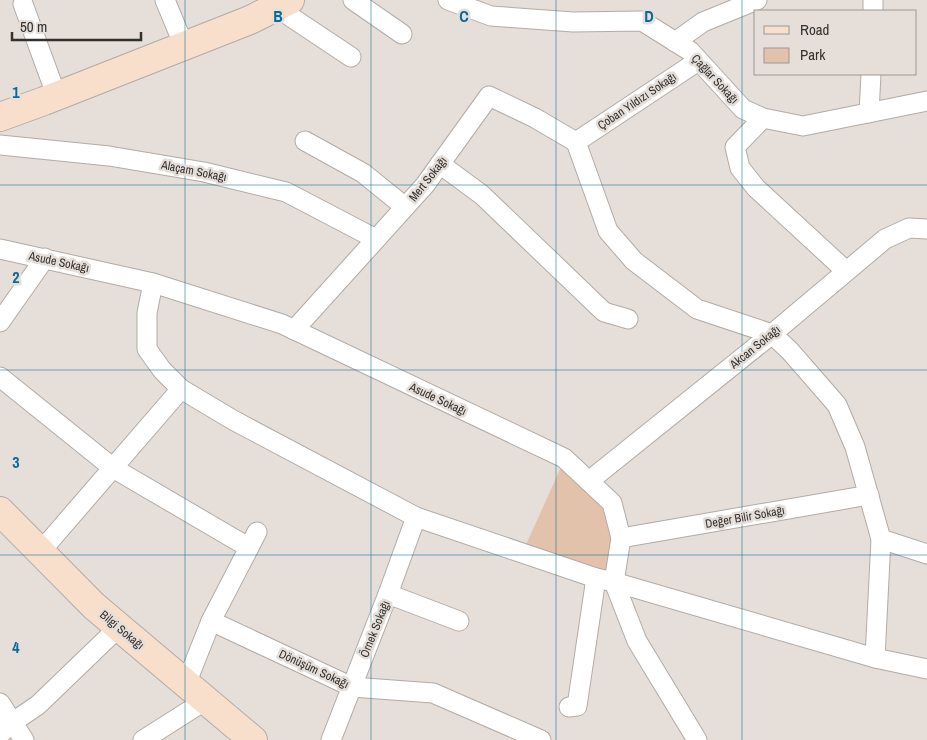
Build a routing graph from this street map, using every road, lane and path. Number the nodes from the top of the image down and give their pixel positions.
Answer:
1 (164, 0) edge
2 (353, 0) edge
3 (448, 0) edge
4 (757, 0) edge
5 (283, 3) edge
6 (23, 4) dead end
7 (402, 34) dead end
8 (675, 42) junction
9 (184, 46) junction
10 (351, 56) dead end
11 (698, 61) junction
12 (870, 75) edge
13 (57, 97) junction
14 (927, 101) edge
15 (869, 112) junction
16 (0, 117) edge
17 (763, 118) junction
18 (305, 141) dead end
19 (576, 142) junction
20 (0, 145) edge
21 (440, 164) junction
22 (405, 207) junction
23 (927, 229) edge
24 (376, 239) junction
25 (0, 249) edge
26 (45, 258) junction
27 (846, 270) junction
28 (153, 283) junction
29 (628, 319) dead end
30 (0, 322) edge
31 (294, 330) junction
32 (772, 334) junction
33 (0, 377) edge
34 (181, 389) junction
35 (113, 468) junction
36 (589, 480) junction
37 (869, 495) junction
38 (0, 511) edge
39 (416, 517) junction
40 (621, 538) junction
41 (881, 540) junction
42 (41, 551) junction
43 (927, 554) edge
44 (596, 578) junction
45 (614, 582) junction
46 (388, 594) junction
47 (211, 621) junction
48 (459, 621) dead end
49 (119, 627) junction
50 (874, 658) junction
51 (927, 669) edge
52 (352, 687) junction
53 (196, 692) junction
54 (0, 703) edge
55 (569, 707) dead end
56 (6, 728) edge
57 (24, 740) edge
58 (143, 740) edge
59 (253, 740) edge
60 (331, 740) edge
61 (541, 740) edge
62 (697, 740) edge

1 - 9 street
2 - 7 street
3 - 8 street, Çağlar Sokağı
4 - 8 street
5 - 9 street
5 - 10 street
6 - 13 street
8 - 11 street, Çağlar Sokağı
9 - 13 street
11 - 17 street, Çağlar Sokağı
11 - 19 street, Çoban Yıldızı Sokağı
12 - 15 street
13 - 16 street
14 - 15 street, Çağlar Sokağı
15 - 17 street, Çağlar Sokağı
17 - 27 street
18 - 22 street
19 - 21 street, Mert Sokağı
19 - 32 street
20 - 24 street, Alaçam Sokağı
21 - 22 street, Mert Sokağı
21 - 29 street
22 - 24 street, Mert Sokağı
23 - 27 street, Akcan Sokağı
24 - 31 street, Mert Sokağı
25 - 26 street, Asude Sokağı
26 - 28 street, Asude Sokağı
26 - 30 street
27 - 32 street, Akcan Sokağı
28 - 31 street, Asude Sokağı
28 - 34 street
31 - 36 street, Asude Sokağı
32 - 36 street, Akcan Sokağı
32 - 37 street
33 - 35 street
34 - 35 street
34 - 39 street
35 - 42 street
35 - 47 street
36 - 40 street, Asude Sokağı
37 - 40 street, Değer Bilir Sokağı
37 - 41 street
38 - 42 street, Bilgi Sokağı
39 - 44 street
39 - 46 street, Örnek Sokağı
40 - 45 street, Asude Sokağı
41 - 43 street
41 - 50 street
42 - 49 street, Bilgi Sokağı
44 - 45 street
44 - 55 street
45 - 50 street
45 - 62 street
46 - 48 street
46 - 52 street, Örnek Sokağı
47 - 52 street, Dönüşüm Sokağı
47 - 53 street
49 - 53 street, Bilgi Sokağı
49 - 56 street
50 - 51 street
52 - 60 street, Örnek Sokağı
52 - 61 street, Dönüşüm Sokağı
53 - 58 street
53 - 59 street, Bilgi Sokağı
54 - 56 street
56 - 57 street

